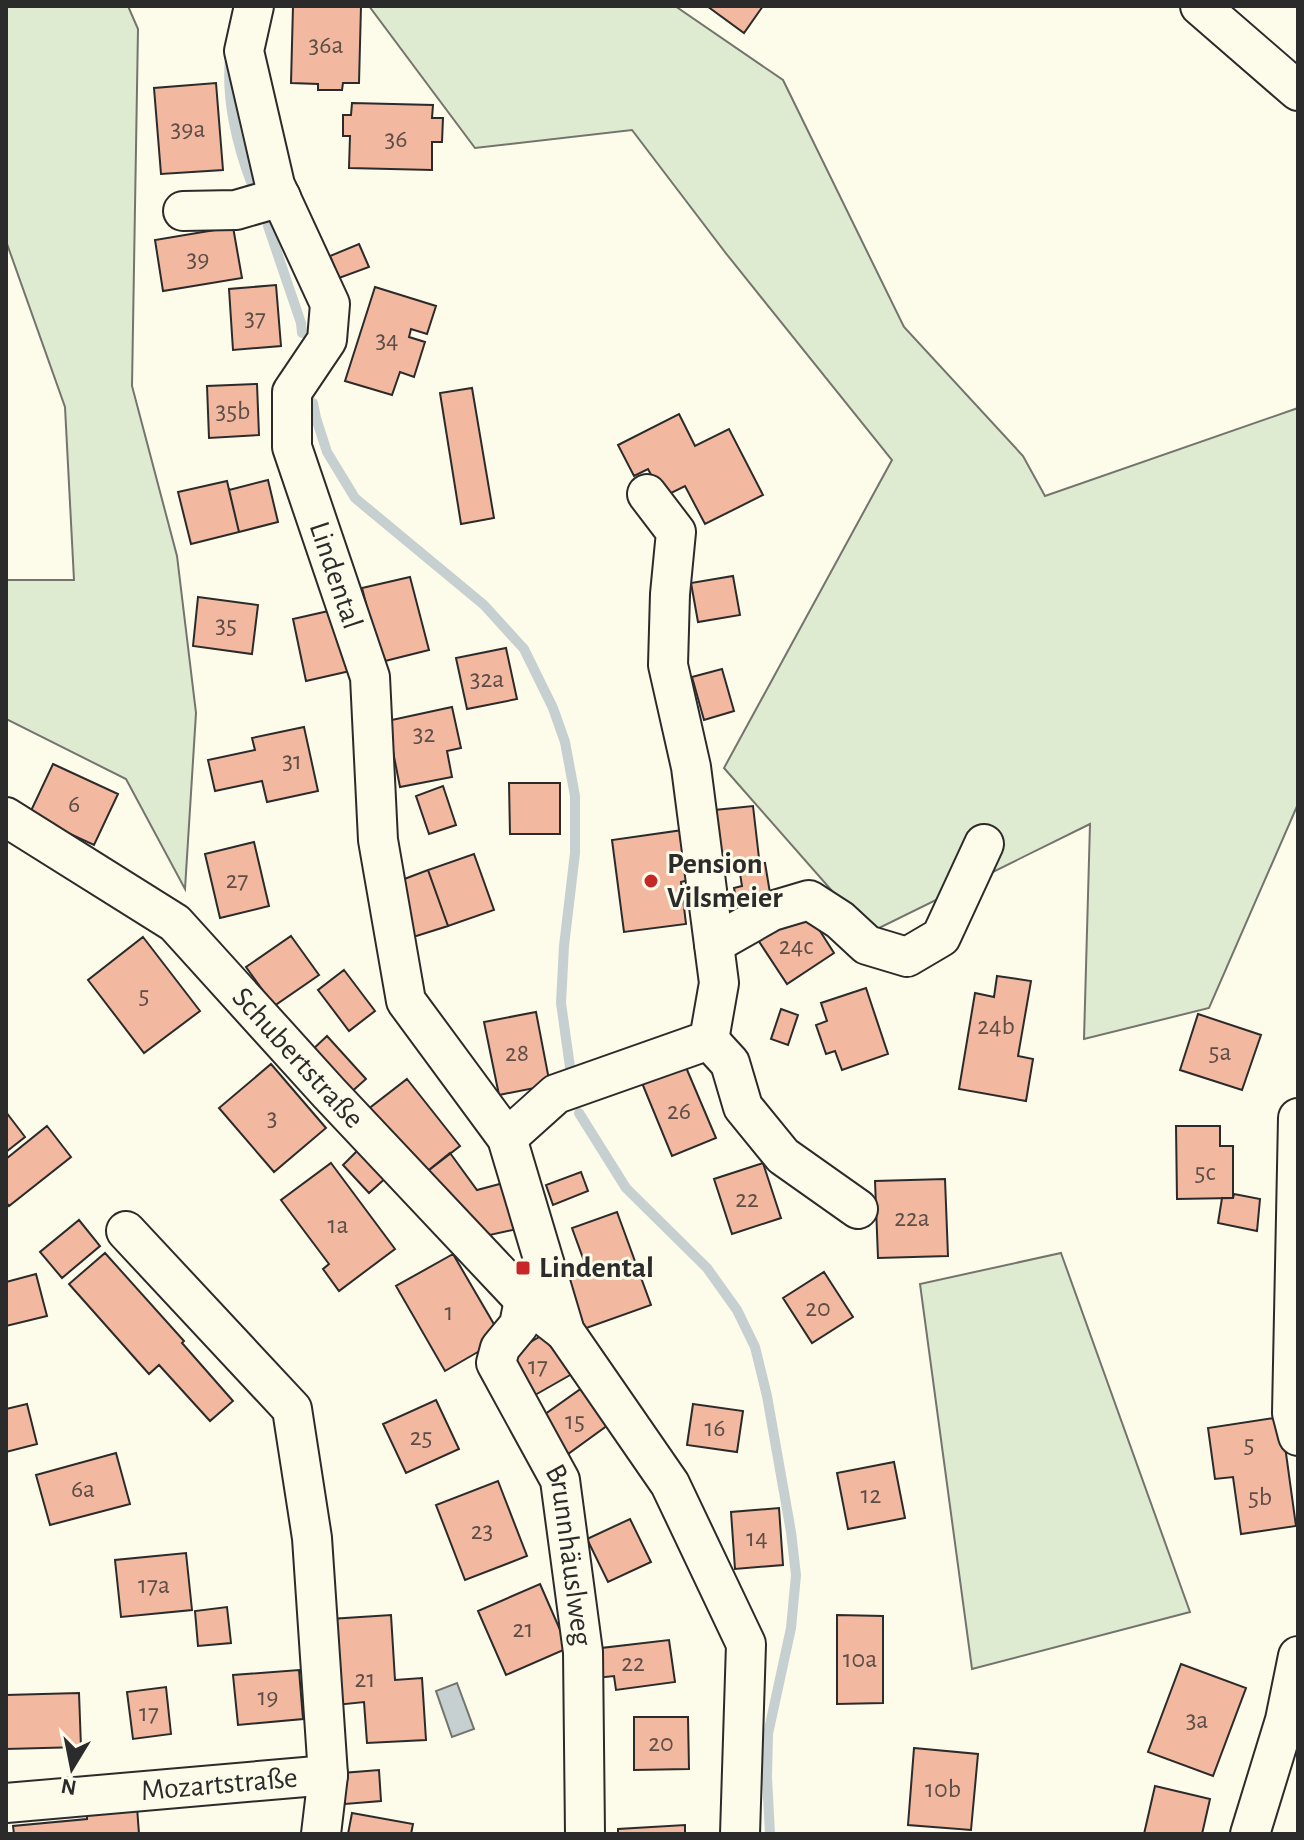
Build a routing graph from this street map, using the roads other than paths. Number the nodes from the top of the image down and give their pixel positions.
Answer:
1 (254, 6) edge
2 (1200, 6) edge
3 (1298, 91) edge
4 (281, 197) junction
5 (183, 211) dead end
6 (647, 494) dead end
7 (6, 817) edge
8 (984, 844) dead end
9 (714, 944) junction
10 (709, 1040) junction
11 (1298, 1118) edge
12 (507, 1138) junction
13 (858, 1209) dead end
14 (126, 1231) dead end
15 (524, 1300) junction
16 (565, 1332) junction
17 (1298, 1436) edge
18 (1298, 1656) edge
19 (328, 1775) junction
20 (6, 1803) edge
21 (321, 1834) edge
22 (585, 1834) edge
23 (740, 1834) edge
24 (1250, 1834) edge

1 - 4 street, Lindental
2 - 3 street
4 - 5 street
4 - 12 street, Lindental
6 - 9 street
7 - 15 street, Schubertstraße
8 - 9 street
9 - 10 street
10 - 12 street
10 - 13 street
11 - 17 street
12 - 16 street, Lindental
14 - 19 street
15 - 16 street, Schubertstraße
15 - 22 street, Brunnhäuslweg
16 - 23 street, Lindental
18 - 24 street
19 - 20 street, Mozartstraße
19 - 21 street, Mozartstraße

